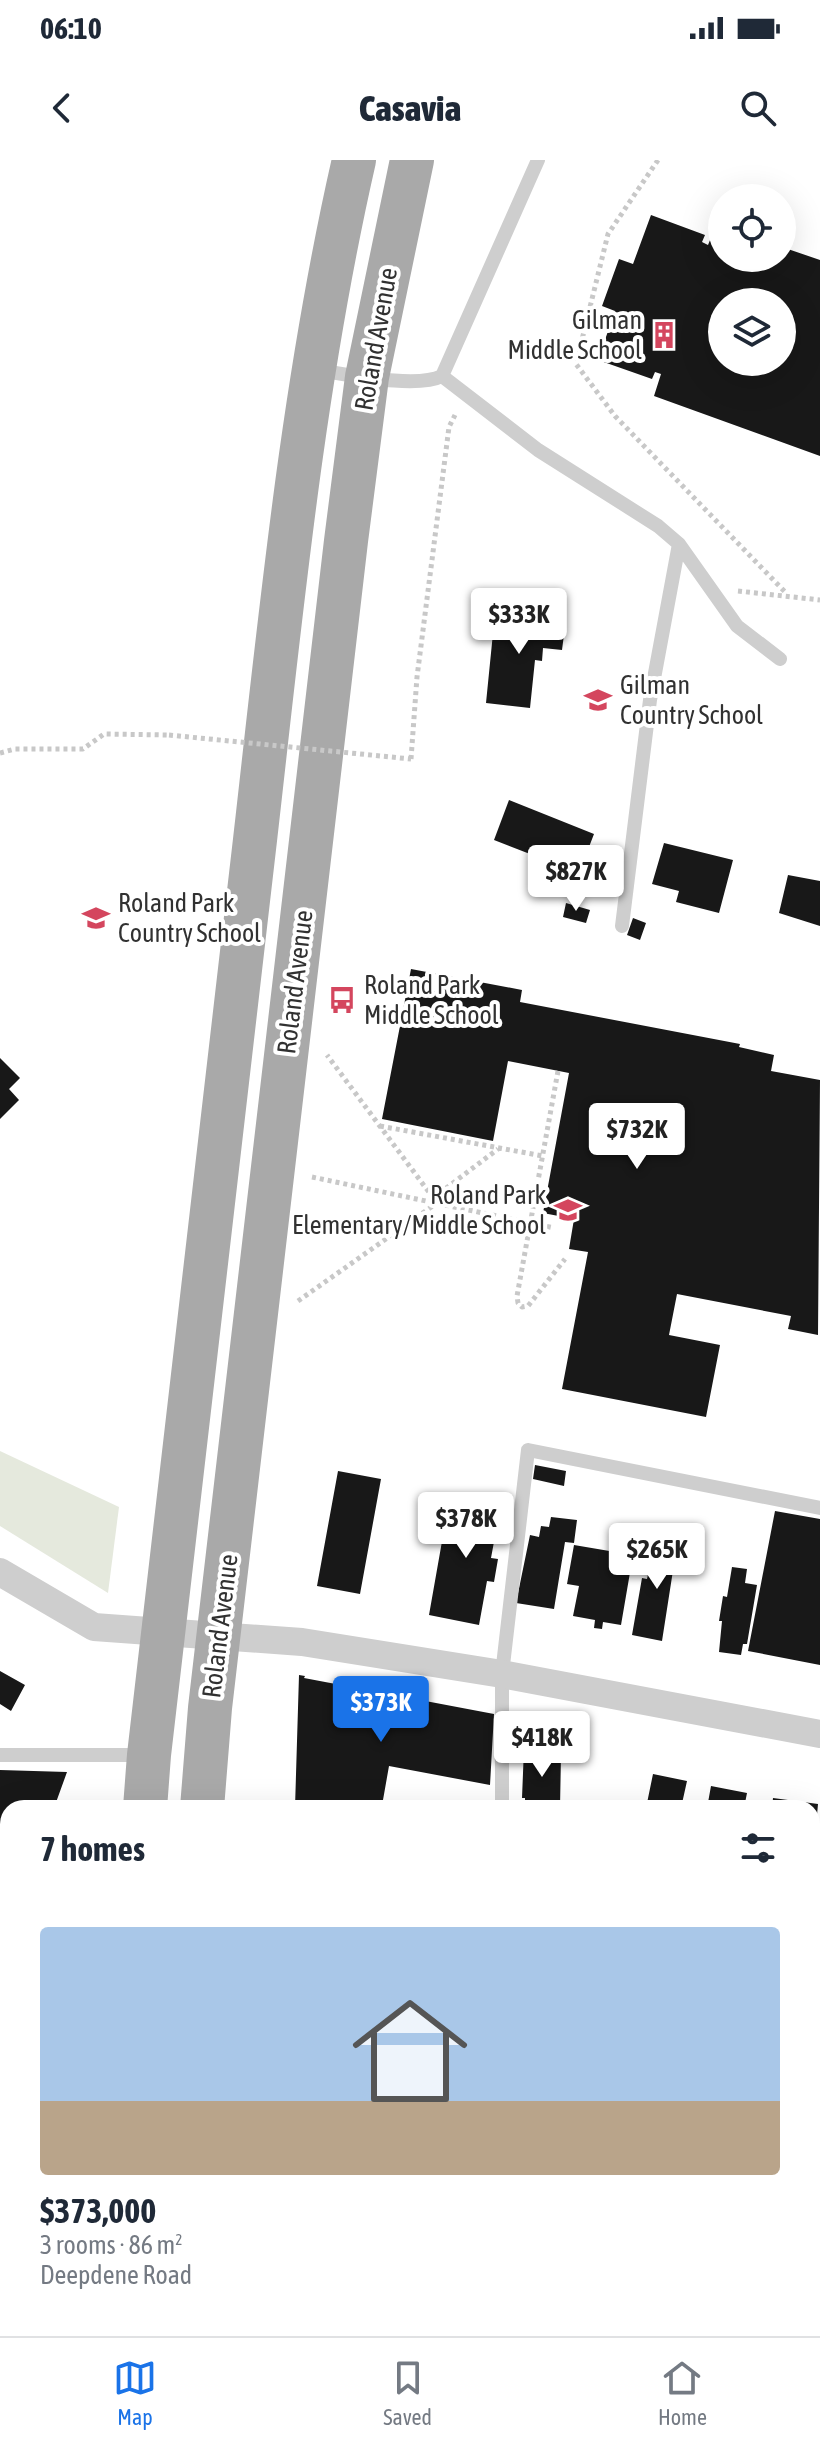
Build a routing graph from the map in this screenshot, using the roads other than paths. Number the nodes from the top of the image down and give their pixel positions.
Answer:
1 (354, 160) edge
2 (412, 160) edge
3 (538, 160) edge
4 (313, 369) junction
5 (442, 376) junction
6 (367, 377) junction
7 (679, 544) junction
8 (780, 659) dead end
9 (622, 926) dead end
10 (820, 1508) edge
11 (0, 1572) edge
12 (163, 1632) junction
13 (219, 1636) junction
14 (502, 1674) junction
15 (820, 1734) edge
16 (0, 1755) edge
17 (149, 1755) junction
18 (146, 1800) edge
19 (203, 1800) edge
20 (502, 1800) edge

1 - 4 main road
2 - 6 main road, Roland Avenue
3 - 5 lane
4 - 6 lane
4 - 12 main road
5 - 6 lane
5 - 7 lane
6 - 13 main road, Roland Avenue
7 - 8 lane
7 - 9 lane
10 - 14 lane
11 - 12 street
12 - 13 street
12 - 17 main road
13 - 14 street
13 - 19 main road, Roland Avenue
14 - 15 street
14 - 20 lane
16 - 17 lane
17 - 18 main road

